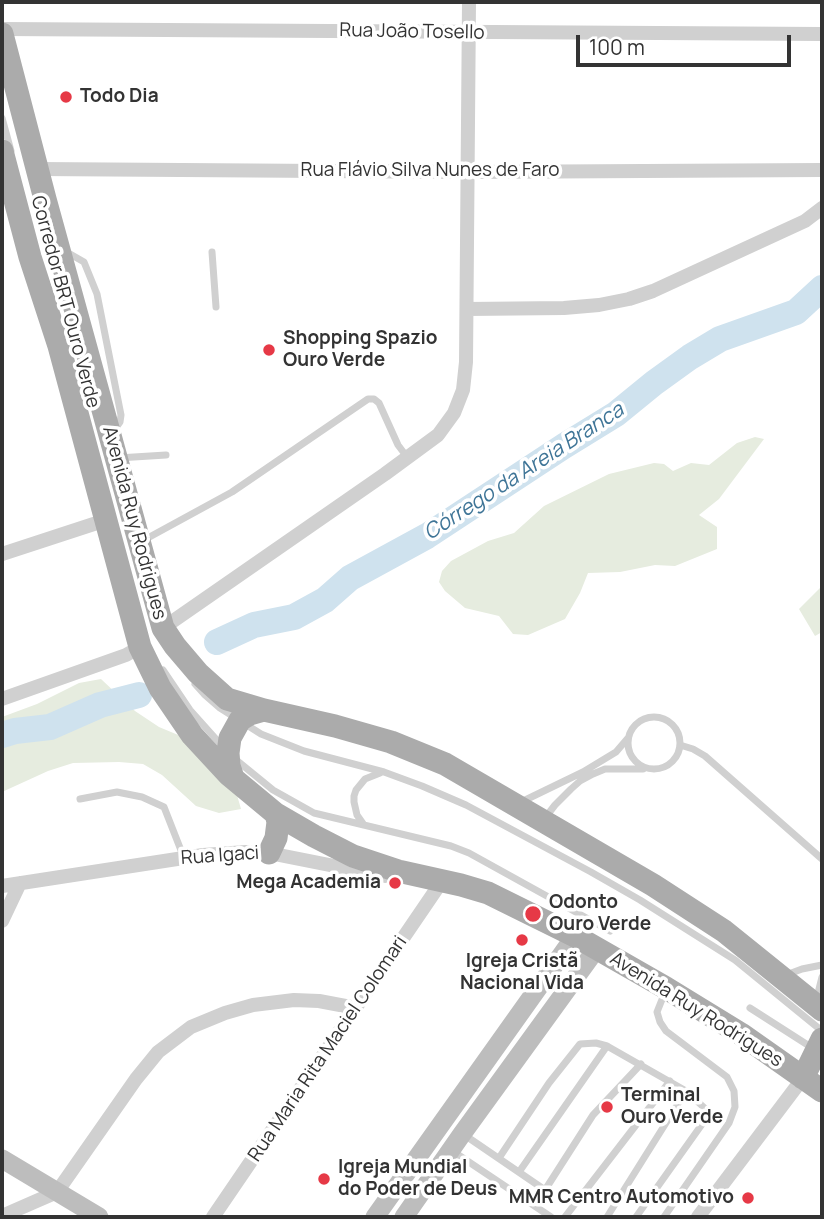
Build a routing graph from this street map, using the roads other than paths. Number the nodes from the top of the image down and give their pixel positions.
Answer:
1 (469, 2) edge
2 (2, 32) edge
3 (469, 33) junction
4 (822, 34) edge
5 (2, 118) edge
6 (15, 163) edge
7 (822, 170) edge
8 (467, 172) junction
9 (822, 208) edge
10 (212, 252) dead end
11 (52, 298) dead end
12 (216, 307) dead end
13 (467, 309) junction
14 (75, 341) dead end
15 (166, 454) dead end
16 (407, 457) junction
17 (117, 458) junction
18 (110, 519) junction
19 (139, 543) junction
20 (2, 554) edge
21 (145, 596) dead end
22 (161, 633) junction
23 (139, 647) junction
24 (160, 665) dead end
25 (186, 674) dead end
26 (2, 699) edge
27 (264, 710) junction
28 (240, 720) junction
29 (628, 738) junction
30 (680, 745) junction
31 (228, 753) junction
32 (649, 769) junction
33 (384, 772) junction
34 (233, 778) junction
35 (80, 799) dead end
36 (516, 805) junction
37 (276, 814) junction
38 (543, 822) junction
39 (365, 825) junction
40 (269, 853) junction
41 (184, 858) junction
42 (822, 859) edge
43 (19, 883) junction
44 (440, 883) junction
45 (2, 886) edge
46 (2, 921) edge
47 (575, 936) junction
48 (603, 939) junction
49 (822, 965) edge
50 (781, 976) junction
51 (822, 977) edge
52 (667, 986) junction
53 (356, 1008) junction
54 (750, 1008) dead end
55 (819, 1008) edge
56 (821, 1044) edge
57 (607, 1046) junction
58 (641, 1064) junction
59 (803, 1078) junction
60 (670, 1081) junction
61 (687, 1091) junction
62 (822, 1091) edge
63 (421, 1152) junction
64 (449, 1153) junction
65 (499, 1158) junction
66 (2, 1159) edge
67 (519, 1172) junction
68 (57, 1192) junction
69 (2, 1216) edge
70 (99, 1217) edge
71 (213, 1217) edge
72 (375, 1217) edge
73 (404, 1217) edge
74 (551, 1217) edge
75 (565, 1217) edge
76 (607, 1217) edge
77 (636, 1217) edge
78 (664, 1217) edge
79 (698, 1217) edge

1 - 3 street
2 - 3 street, Rua João Tosello
2 - 6 main road, Avenida Ruy Rodrigues
3 - 4 street, Rua João Tosello
3 - 8 street
5 - 6 lane, Corredor BRT Ouro Verde
6 - 8 street, Rua Flávio Silva Nunes de Faro
6 - 14 lane, Corredor BRT Ouro Verde
6 - 17 main road, Avenida Ruy Rodrigues
6 - 18 main road, Avenida Ruy Rodrigues
7 - 8 street, Rua Flávio Silva Nunes de Faro
8 - 13 street
9 - 13 street
10 - 12 lane
11 - 18 lane, Corredor BRT Ouro Verde
13 - 16 street
15 - 17 lane
16 - 19 lane
16 - 22 street
17 - 19 main road, Avenida Ruy Rodrigues
18 - 20 street
18 - 23 main road, Avenida Ruy Rodrigues
19 - 22 main road, Avenida Ruy Rodrigues
21 - 22 lane
22 - 23 main road
22 - 27 main road, Avenida Ruy Rodrigues
23 - 26 street
23 - 34 main road, Avenida Ruy Rodrigues
24 - 31 lane
25 - 28 lane
27 - 28 main road
27 - 36 main road, Avenida Ruy Rodrigues
28 - 31 main road
28 - 33 lane
29 - 30 lane
29 - 32 lane
29 - 36 lane
30 - 32 lane
30 - 42 lane
31 - 34 main road
31 - 39 lane
32 - 38 lane
33 - 39 lane
33 - 56 lane
34 - 37 main road, Avenida Ruy Rodrigues
35 - 41 lane
36 - 38 main road, Avenida Ruy Rodrigues
37 - 40 main road
37 - 44 main road, Avenida Ruy Rodrigues
38 - 50 main road, Avenida Ruy Rodrigues
39 - 48 lane
40 - 41 street, Rua Igaci
40 - 44 street, Rua Igaci
41 - 43 street, Rua Igaci
43 - 45 street, Rua Igaci
43 - 46 street
44 - 47 main road, Avenida Ruy Rodrigues
44 - 53 street, Rua Maria Rita Maciel Colomari
47 - 48 main road, Avenida Ruy Rodrigues
47 - 63 main road
48 - 52 main road, Avenida Ruy Rodrigues
48 - 64 main road
49 - 50 lane
50 - 55 main road, Avenida Ruy Rodrigues
51 - 55 lane
52 - 59 main road, Avenida Ruy Rodrigues
52 - 78 lane
53 - 68 street
53 - 71 street, Rua Maria Rita Maciel Colomari
54 - 56 lane
56 - 59 main road
57 - 58 lane
57 - 65 lane
57 - 67 lane
58 - 60 lane
58 - 67 lane
59 - 62 main road, Avenida Ruy Rodrigues
59 - 79 street
60 - 61 lane
60 - 75 lane
61 - 76 lane
61 - 77 lane
63 - 64 main road
63 - 72 main road
64 - 65 lane
64 - 73 main road
64 - 74 lane
65 - 67 lane
66 - 68 main road
68 - 69 street
68 - 70 main road

